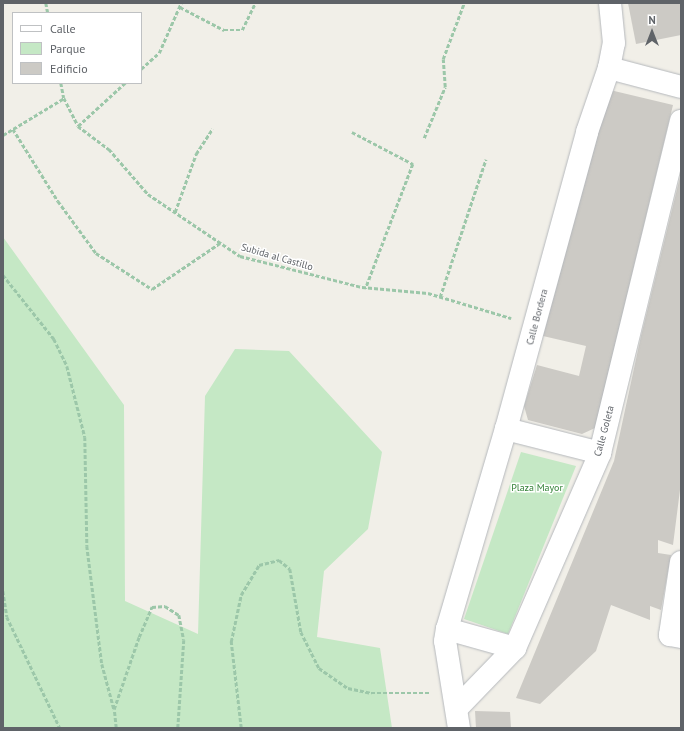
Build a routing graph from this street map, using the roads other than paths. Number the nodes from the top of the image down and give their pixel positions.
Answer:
1 (610, 3) edge
2 (609, 68) junction
3 (681, 87) edge
4 (681, 121) edge
5 (506, 429) junction
6 (600, 453) junction
7 (681, 562) edge
8 (447, 629) junction
9 (675, 636) edge
10 (515, 648) junction
11 (457, 708) edge

1 - 2 street, Calle Bordera
2 - 3 street
2 - 5 street, Calle Bordera
4 - 6 street, Calle Goleta
5 - 6 street
5 - 8 street, Calle Bordera
6 - 10 street, Calle Goleta
7 - 9 street
8 - 10 street
8 - 11 street, Calle Bordera
10 - 11 street, Calle Goleta

